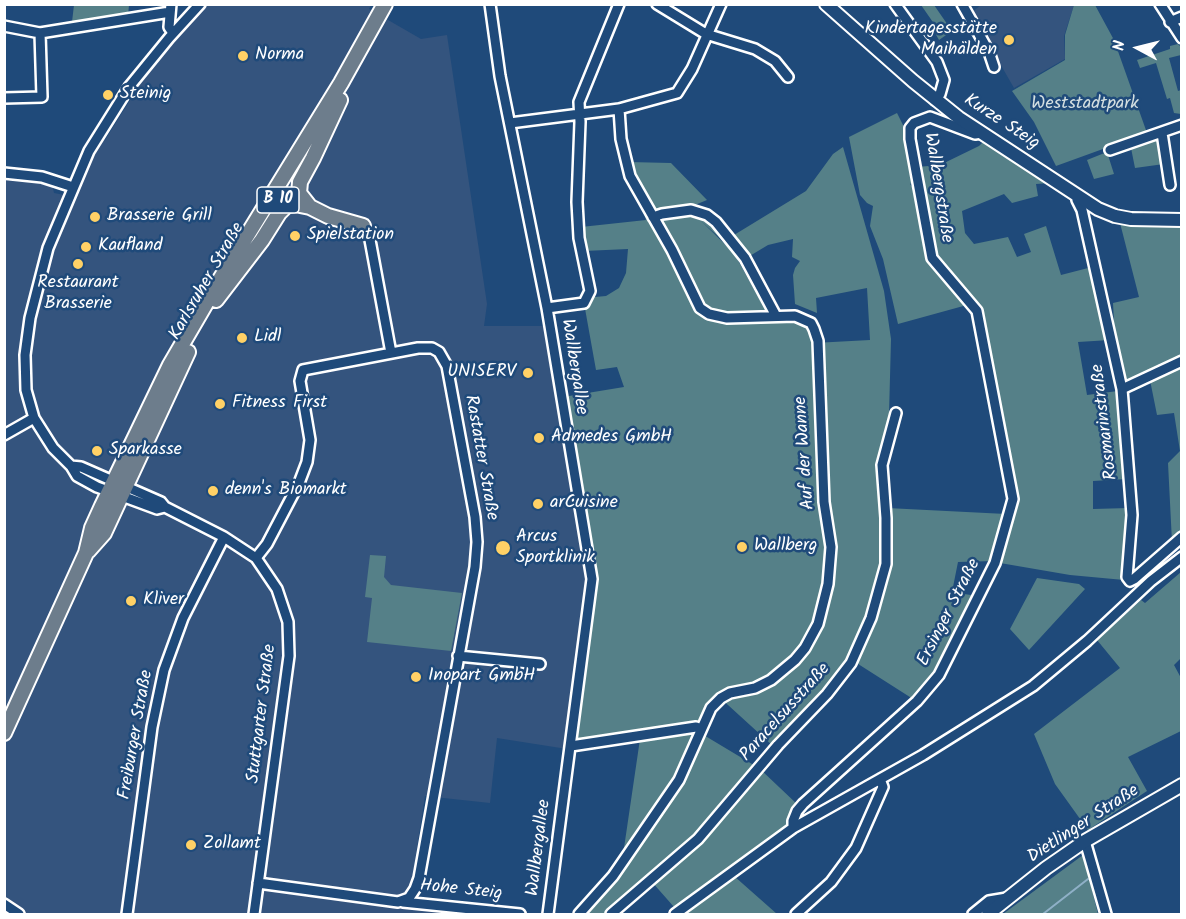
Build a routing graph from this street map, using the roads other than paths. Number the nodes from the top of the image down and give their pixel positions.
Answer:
1 (200, 4) edge
2 (385, 4) edge
3 (394, 4) edge
4 (490, 4) edge
5 (619, 4) edge
6 (657, 4) edge
7 (721, 4) edge
8 (826, 4) edge
9 (896, 4) edge
10 (1160, 4) edge
11 (966, 5) edge
12 (171, 8) edge
13 (1182, 17) edge
14 (1170, 22) junction
15 (4, 26) edge
16 (40, 33) junction
17 (173, 33) junction
18 (706, 34) junction
19 (1182, 38) edge
20 (994, 67) dead end
21 (788, 77) dead end
22 (4, 98) edge
23 (340, 100) junction
24 (935, 100) junction
25 (619, 109) junction
26 (579, 113) junction
27 (510, 123) junction
28 (1182, 125) edge
29 (1162, 132) junction
30 (981, 133) junction
31 (1110, 150) dead end
32 (4, 173) edge
33 (1170, 185) dead end
34 (73, 187) junction
35 (1078, 196) junction
36 (310, 207) junction
37 (653, 217) junction
38 (1182, 220) edge
39 (363, 226) joint
40 (932, 258) joint
41 (216, 300) junction
42 (547, 308) junction
43 (776, 316) junction
44 (391, 353) junction
45 (1182, 362) edge
46 (1122, 389) junction
47 (896, 413) dead end
48 (34, 418) junction
49 (4, 435) edge
50 (118, 489) junction
51 (224, 537) junction
52 (1182, 537) edge
53 (1182, 557) edge
54 (256, 558) junction
55 (458, 656) junction
56 (540, 664) dead end
57 (702, 729) junction
58 (4, 733) edge
59 (571, 746) junction
60 (880, 779) junction
61 (1182, 785) edge
62 (803, 804) junction
63 (822, 810) junction
64 (794, 828) junction
65 (1085, 841) junction
66 (258, 884) junction
67 (1008, 898) junction
68 (398, 902) junction
69 (4, 904) edge
70 (19, 915) edge
71 (127, 915) edge
72 (254, 915) edge
73 (520, 915) edge
74 (548, 915) edge
75 (579, 915) edge
76 (611, 915) edge
77 (675, 915) edge
78 (796, 915) edge
79 (972, 915) edge
80 (987, 915) edge
81 (1106, 915) edge

1 - 17 street
2 - 50 main road, Karlsruher Straße / B 10
3 - 23 main road, Karlsruher Straße / B 10
4 - 27 street, Wallbergallee
5 - 26 street
6 - 18 street
7 - 18 street
8 - 24 main road, Kurze Steig
9 - 24 street
10 - 14 street
11 - 20 street
12 - 16 street
12 - 17 street
13 - 14 street
14 - 19 street
15 - 16 street
16 - 22 street
17 - 34 street
18 - 21 street
18 - 25 street
23 - 36 main road
23 - 41 main road, Karlsruher Straße / B 10
24 - 30 main road, Kurze Steig
25 - 26 street
25 - 37 street, Auf der Wanne
26 - 27 street
26 - 42 street
27 - 42 street, Wallbergallee
28 - 29 street
29 - 31 street
29 - 33 street
30 - 35 main road, Kurze Steig
30 - 40 street, Wallbergstraße
32 - 34 street
34 - 48 street
35 - 38 main road, Kurze Steig
35 - 46 street, Rosmarinstraße
36 - 39 main road
36 - 41 main road
37 - 43 street
37 - 43 street, Auf der Wanne
39 - 44 street
40 - 62 street, Ersinger Straße
41 - 50 main road, Karlsruher Straße / B 10
42 - 59 street, Wallbergallee
43 - 57 street, Auf der Wanne
44 - 54 street, Rastatter Straße
44 - 55 street, Rastatter Straße
45 - 46 street
46 - 52 street, Rosmarinstraße
47 - 76 street, Paracelsusstraße
48 - 49 street
48 - 50 street, Stuttgarter Straße
50 - 51 street, Stuttgarter Straße
50 - 58 main road, Karlsruher Straße / B 10
51 - 54 street, Stuttgarter Straße
51 - 71 street, Freiburger Straße
53 - 60 street
54 - 66 street, Stuttgarter Straße
55 - 56 street
55 - 68 street, Rastatter Straße
57 - 59 street
57 - 75 street, Auf der Wanne
59 - 74 street, Wallbergallee
60 - 63 street
60 - 78 street
61 - 65 main road, Dietlinger Straße
62 - 63 street
62 - 64 street, Ersinger Straße
63 - 64 street
64 - 77 street
65 - 67 main road, Dietlinger Straße
65 - 81 street
66 - 68 street
66 - 72 street, Stuttgarter Straße
67 - 79 street, Dietlinger Straße
67 - 80 main road, Dietlinger Straße
68 - 73 street, Hohe Steig
69 - 70 street

